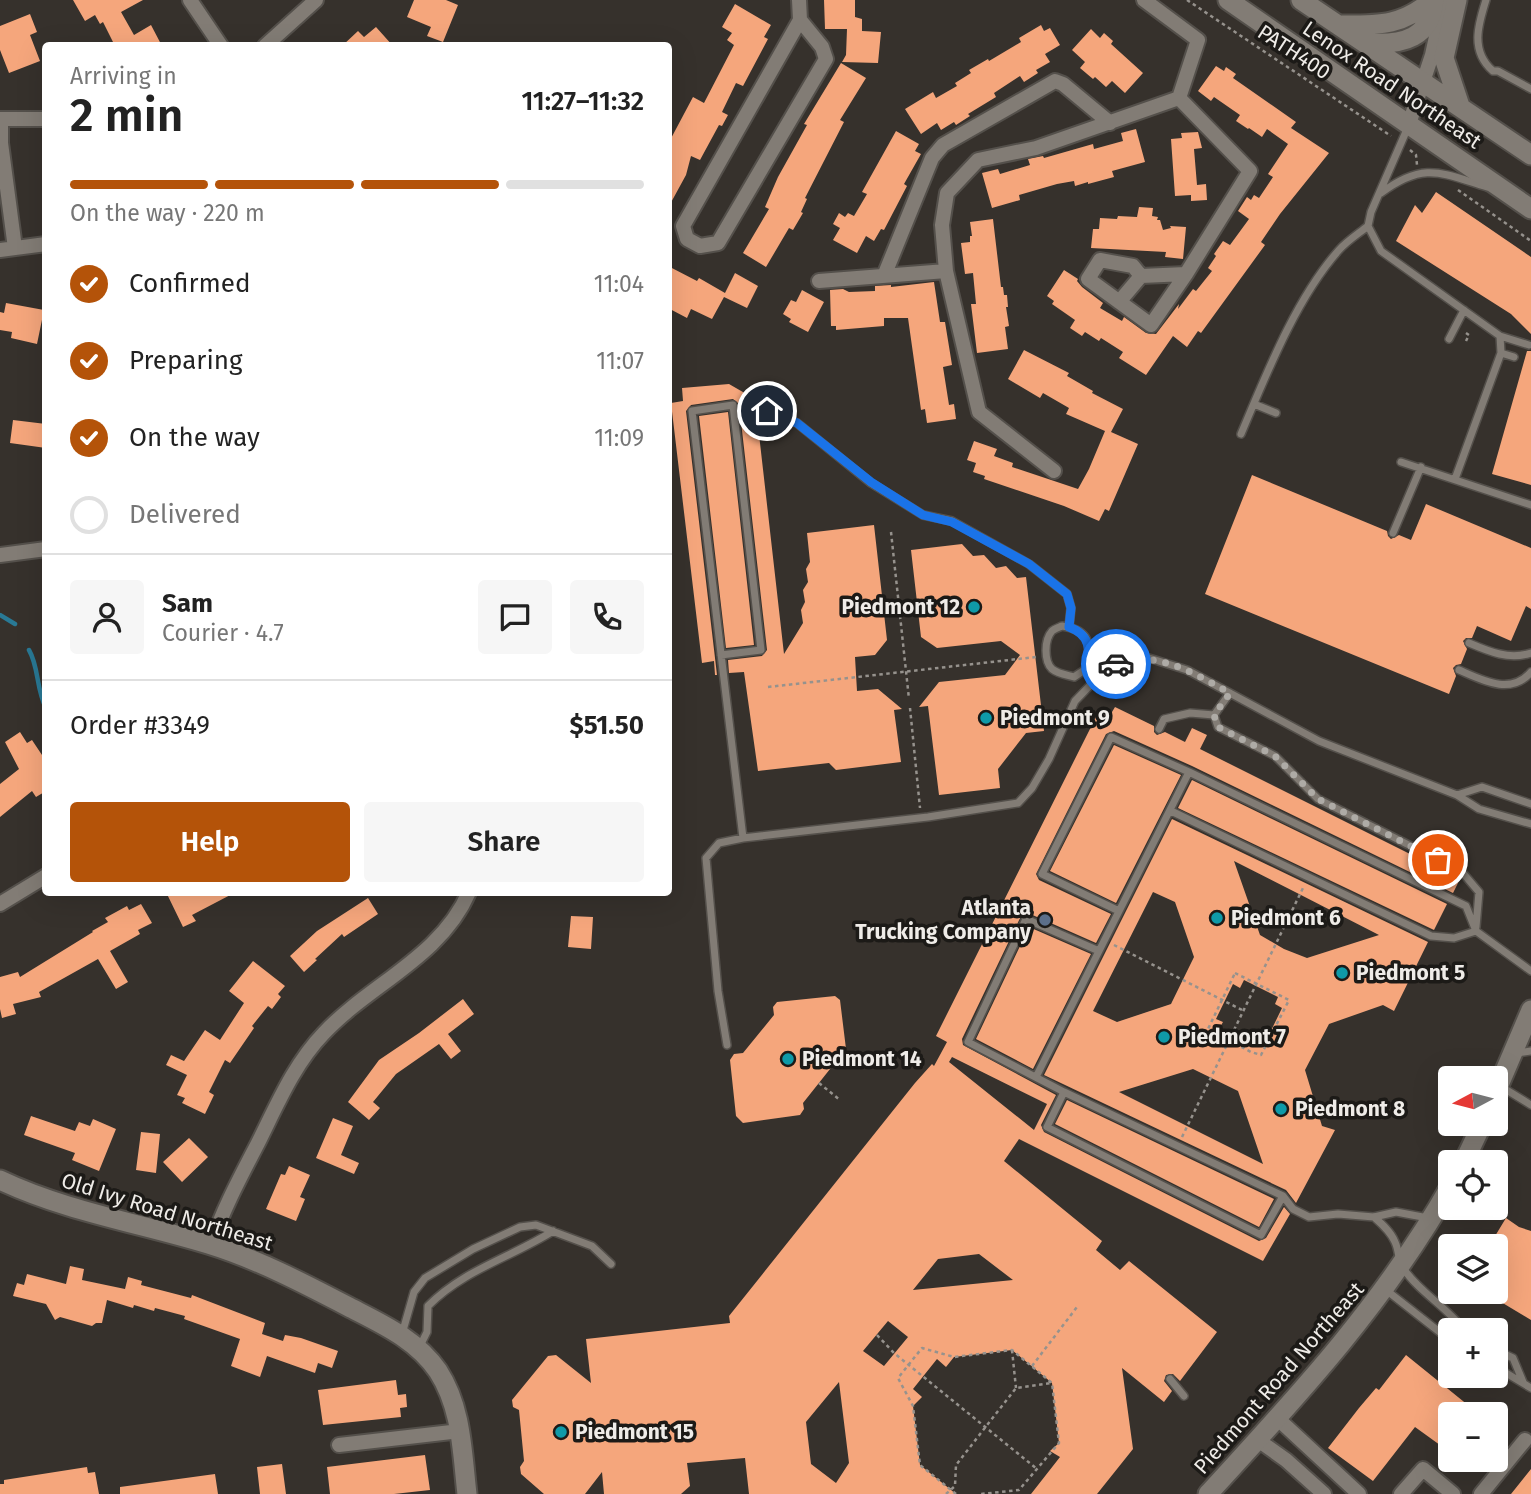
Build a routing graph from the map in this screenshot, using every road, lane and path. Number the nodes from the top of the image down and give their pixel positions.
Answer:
1 (190, 0) edge
2 (316, 0) edge
3 (799, 0) edge
4 (1144, 0) edge
5 (1187, 0) edge
6 (1228, 0) edge
7 (1301, 0) edge
8 (1433, 0) edge
9 (1444, 0) edge
10 (1457, 0) edge
11 (1486, 0) edge
12 (800, 20) junction
13 (1341, 25) junction
14 (218, 42) edge
15 (269, 42) edge
16 (1368, 43) junction
17 (1423, 80) junction
18 (1531, 89) edge
19 (1179, 98) junction
20 (1460, 107) junction
21 (0, 119) edge
22 (42, 119) edge
23 (1111, 122) junction
24 (1409, 124) junction
25 (1383, 130) dead end
26 (1416, 155) dead end
27 (1531, 155) edge
28 (1417, 164) dead end
29 (923, 180) junction
30 (1448, 183) dead end
31 (950, 189) junction
32 (1380, 193) junction
33 (1513, 195) junction
34 (1531, 209) edge
35 (1368, 226) junction
36 (1531, 240) edge
37 (42, 245) edge
38 (8, 249) edge
39 (946, 271) junction
40 (1186, 274) junction
41 (884, 276) junction
42 (1141, 276) junction
43 (819, 281) dead end
44 (1119, 302) junction
45 (1464, 310) junction
46 (1463, 330) dead end
47 (1500, 335) junction
48 (1449, 339) dead end
49 (1466, 341) dead end
50 (1528, 345) dead end
51 (1501, 353) junction
52 (1514, 357) dead end
53 (1254, 404) junction
54 (767, 411) dead end
55 (1276, 413) dead end
56 (1241, 435) dead end
57 (1401, 461) dead end
58 (1421, 467) junction
59 (1054, 471) dead end
60 (1455, 480) junction
61 (1531, 505) edge
62 (891, 532) dead end
63 (1393, 533) dead end
64 (42, 550) edge
65 (0, 555) edge
66 (1069, 627) junction
67 (1469, 643) dead end
68 (1531, 653) edge
69 (721, 655) junction
70 (1047, 655) junction
71 (1086, 669) junction
72 (1459, 670) dead end
73 (906, 671) junction
74 (1531, 671) edge
75 (1097, 678) junction
76 (768, 687) dead end
77 (1230, 693) junction
78 (909, 699) dead end
79 (909, 708) dead end
80 (1214, 715) junction
81 (1159, 729) dead end
82 (1189, 772) junction
83 (1457, 795) junction
84 (1531, 804) edge
85 (1171, 811) junction
86 (921, 818) junction
87 (1531, 824) edge
88 (743, 838) junction
89 (1308, 877) junction
90 (42, 878) edge
91 (467, 896) edge
92 (0, 904) edge
93 (1119, 911) junction
94 (1476, 931) junction
95 (1105, 941) junction
96 (1099, 951) junction
97 (1531, 971) edge
98 (1256, 983) junction
99 (1222, 999) junction
100 (1243, 1010) junction
101 (1531, 1010) edge
102 (1229, 1040) junction
103 (727, 1045) dead end
104 (1522, 1053) edge
105 (1508, 1074) edge
106 (1036, 1077) junction
107 (819, 1083) dead end
108 (1064, 1092) junction
109 (1508, 1094) edge
110 (841, 1100) dead end
111 (1531, 1105) edge
112 (1177, 1146) junction
113 (0, 1180) edge
114 (1283, 1196) junction
115 (1438, 1208) edge
116 (1374, 1217) junction
117 (1432, 1219) junction
118 (553, 1231) junction
119 (211, 1245) junction
120 (611, 1264) dead end
121 (1401, 1265) junction
122 (1385, 1289) junction
123 (1077, 1307) dead end
124 (1455, 1318) edge
125 (1438, 1331) edge
126 (877, 1335) dead end
127 (402, 1336) junction
128 (418, 1349) junction
129 (1012, 1350) junction
130 (1508, 1356) edge
131 (909, 1364) junction
132 (1032, 1366) junction
133 (1508, 1374) edge
134 (1170, 1379) dead end
135 (1523, 1382) junction
136 (1052, 1383) junction
137 (1016, 1388) junction
138 (1531, 1388) edge
139 (1184, 1396) dead end
140 (1277, 1418) junction
141 (985, 1425) junction
142 (460, 1431) junction
143 (1258, 1440) junction
144 (1525, 1440) dead end
145 (339, 1445) dead end
146 (1037, 1469) junction
147 (951, 1490) junction
148 (467, 1494) edge
149 (946, 1494) edge
150 (956, 1494) edge
151 (981, 1494) edge
152 (1208, 1494) edge
153 (1324, 1494) edge
154 (1359, 1494) edge
155 (1401, 1494) edge
156 (1453, 1494) edge
157 (1481, 1494) edge

1 - 14 street
2 - 15 street
3 - 12 street
4 - 19 street
5 - 25 path, PATH400
6 - 24 main road, Lenox Road Northeast
7 - 13 main road, Lenox Road Northeast
8 - 13 main road
8 - 16 main road
9 - 17 street
10 - 20 main road
11 - 18 lane
12 - 12 street
13 - 16 main road, Lenox Road Northeast
16 - 17 main road, Lenox Road Northeast
17 - 20 main road, Lenox Road Northeast
17 - 24 street
19 - 23 street
19 - 40 street
20 - 27 main road, Lenox Road Northeast
21 - 22 street
21 - 38 street
23 - 29 street
23 - 31 street
24 - 32 lane
24 - 33 main road, Lenox Road Northeast
26 - 28 path
29 - 31 street
29 - 41 street
30 - 36 path
31 - 39 street
32 - 33 lane
32 - 35 lane
33 - 34 main road, Lenox Road Northeast
35 - 45 lane
35 - 53 lane
37 - 38 street
39 - 41 street
39 - 59 street
40 - 42 street
40 - 44 street
41 - 43 street
42 - 44 street
42 - 44 street
45 - 47 lane
45 - 48 lane
46 - 49 path
47 - 50 lane
47 - 51 lane
51 - 52 lane
51 - 60 lane
53 - 55 lane
53 - 56 lane
54 - 66 lane
57 - 58 lane
58 - 60 lane
58 - 63 lane
60 - 61 lane
62 - 73 path
64 - 65 street
66 - 70 lane
66 - 71 lane
67 - 68 lane
69 - 69 lane
69 - 88 lane
70 - 71 lane
70 - 73 path
71 - 75 lane
72 - 74 lane
73 - 76 path
73 - 78 path
75 - 77 lane
75 - 86 lane
77 - 80 lane
77 - 83 lane
79 - 86 path
80 - 81 lane
80 - 94 lane
82 - 85 lane
82 - 93 lane
82 - 94 lane
83 - 84 lane
83 - 87 lane
85 - 89 lane
85 - 93 lane
86 - 88 lane
88 - 103 lane
89 - 94 lane
89 - 98 path
90 - 92 street
91 - 119 street
93 - 95 lane
94 - 97 lane
95 - 96 lane
95 - 99 path
96 - 106 lane
96 - 106 lane
98 - 99 path
98 - 100 path
98 - 102 path
99 - 100 path
99 - 102 path
100 - 102 path
101 - 104 main road
102 - 112 path
104 - 105 main road
106 - 108 lane
107 - 110 path
108 - 112 lane
108 - 114 lane
109 - 111 lane
112 - 114 lane
113 - 119 main road, Old Ivy Road Northeast
114 - 116 lane
115 - 117 main road, Piedmont Road Northeast
116 - 117 lane
116 - 121 lane
117 - 121 main road, Piedmont Road Northeast
118 - 120 lane
118 - 127 lane
118 - 128 lane
119 - 127 main road, Old Ivy Road Northeast
121 - 122 main road, Piedmont Road Northeast
121 - 124 lane
122 - 125 lane
122 - 140 main road, Piedmont Road Northeast
123 - 132 path
126 - 131 path
127 - 128 main road, Old Ivy Road Northeast
128 - 142 main road, Old Ivy Road Northeast
129 - 131 path
129 - 132 path
129 - 137 path
130 - 135 lane
131 - 141 path
131 - 147 path
132 - 136 path
133 - 135 lane
134 - 139 lane
135 - 138 lane
136 - 137 path
136 - 146 path
137 - 141 path
140 - 143 main road, Piedmont Road Northeast
140 - 154 street
141 - 146 path
141 - 147 path
142 - 145 street
142 - 148 main road, Old Ivy Road Northeast
143 - 152 main road, Piedmont Road Northeast
143 - 153 street
144 - 157 street
146 - 151 path
147 - 149 path
147 - 150 path
155 - 156 street

